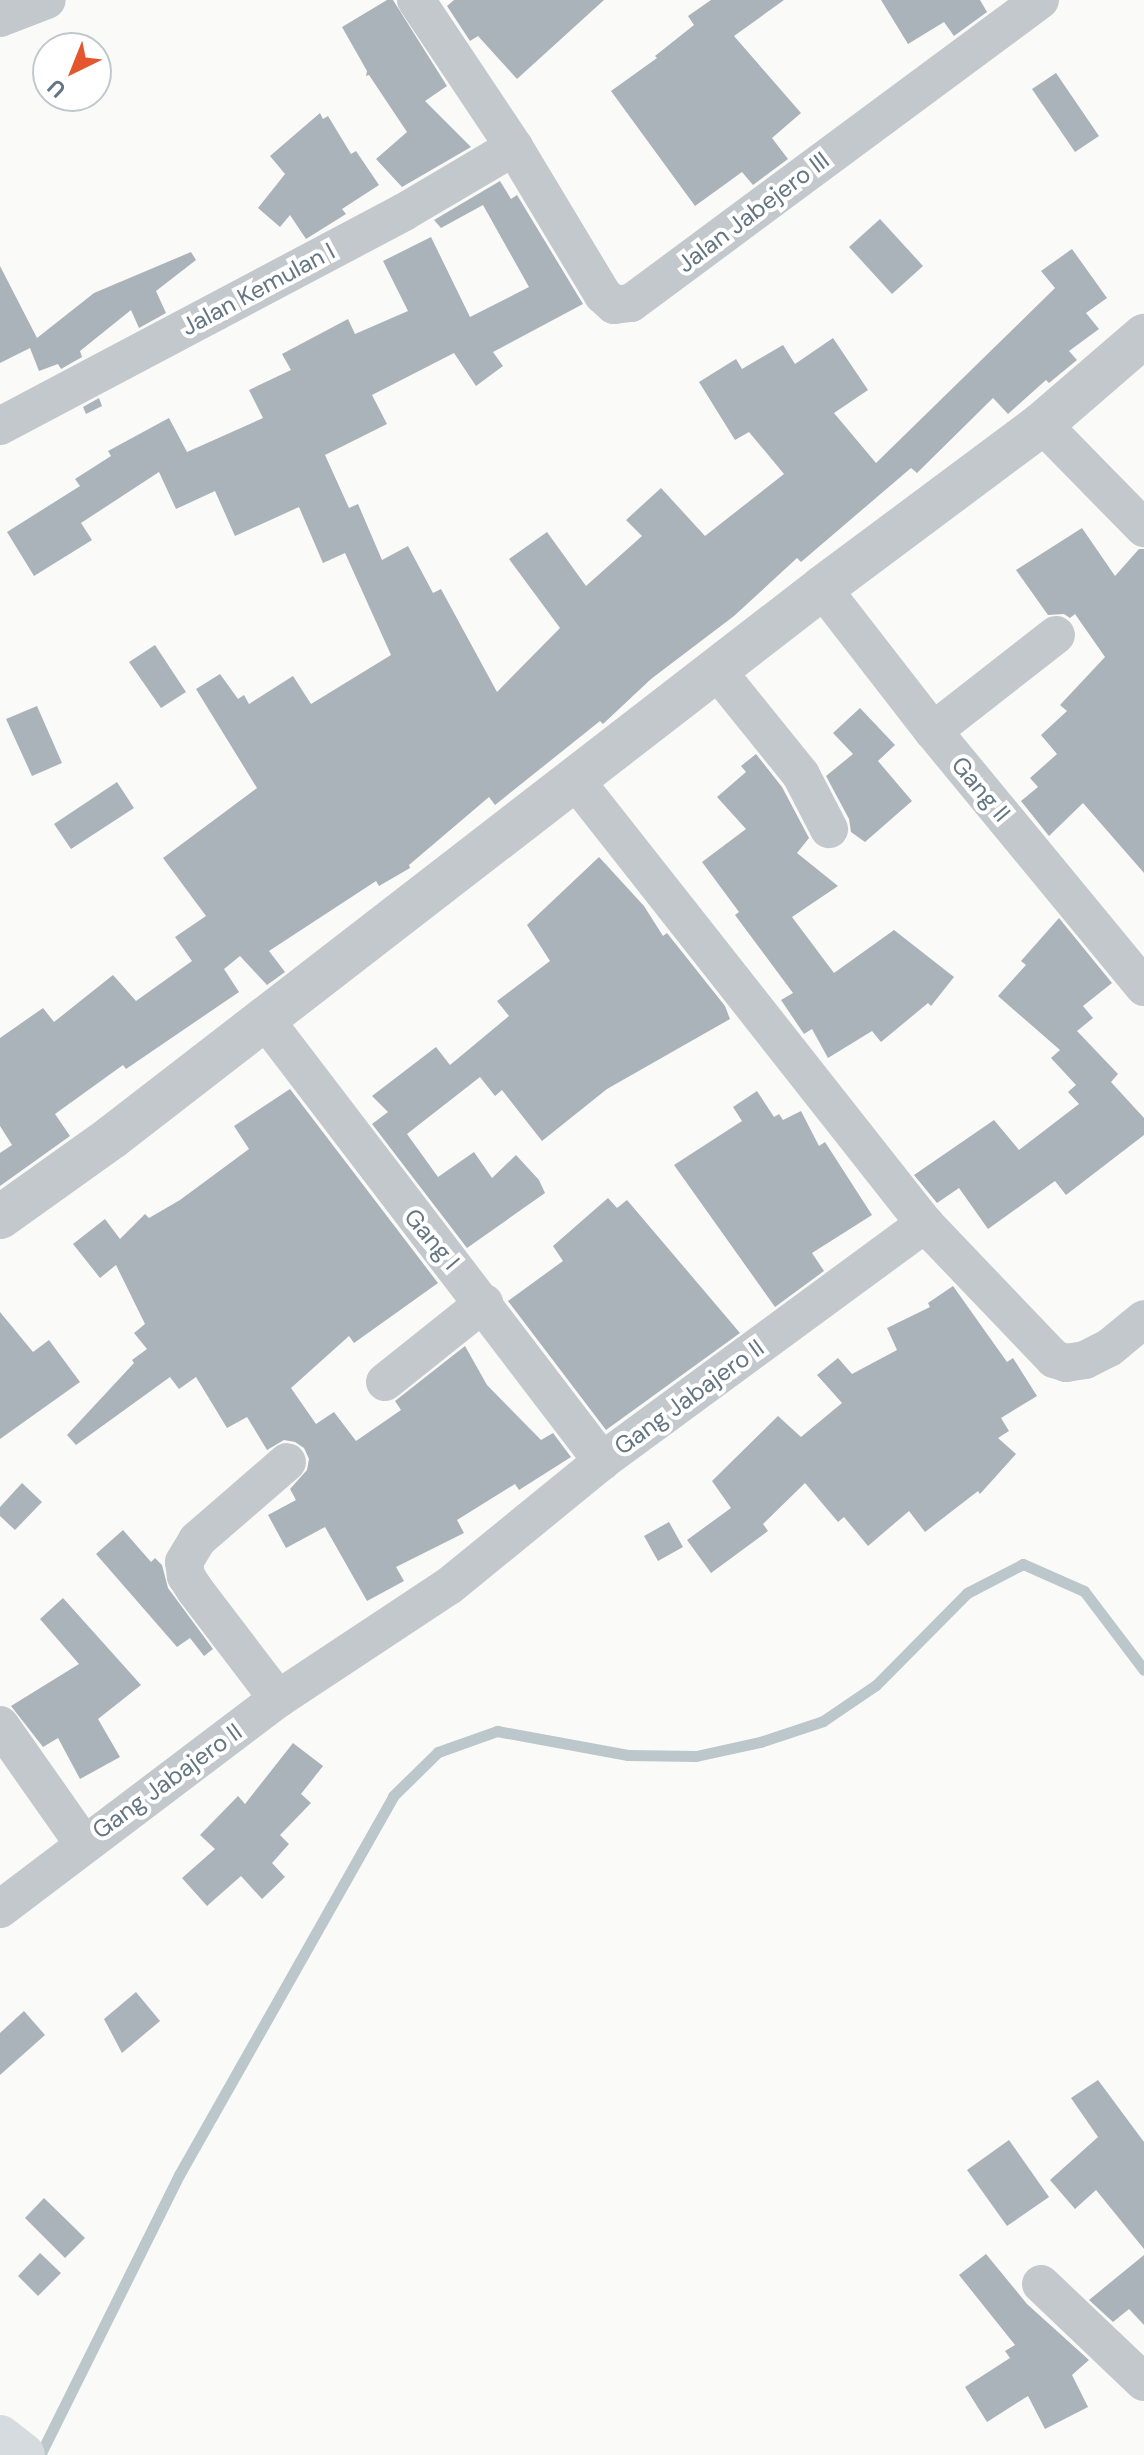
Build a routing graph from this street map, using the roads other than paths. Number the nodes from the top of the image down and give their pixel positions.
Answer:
1 (47, 0) edge
2 (416, 0) edge
3 (1040, 0) edge
4 (0, 18) edge
5 (514, 147) junction
6 (1144, 336) edge
7 (1042, 424) junction
8 (0, 426) edge
9 (1144, 528) edge
10 (822, 588) junction
11 (1056, 635) dead end
12 (718, 672) junction
13 (933, 731) junction
14 (575, 780) junction
15 (829, 829) dead end
16 (1144, 987) edge
17 (263, 1017) junction
18 (0, 1217) edge
19 (925, 1224) junction
20 (484, 1303) junction
21 (1144, 1319) edge
22 (385, 1382) dead end
23 (602, 1461) junction
24 (287, 1462) dead end
25 (278, 1699) junction
26 (0, 1725) edge
27 (83, 1843) junction
28 (0, 1909) edge
29 (1041, 2284) dead end
30 (1141, 2374) edge
31 (0, 2437) edge
32 (23, 2455) edge

1 - 4 street
2 - 5 street, Jalan Jabejero III
3 - 5 street, Jalan Jabejero III
5 - 8 street, Jalan Kemulan I
6 - 7 street
7 - 9 street
7 - 10 street
10 - 12 street
10 - 13 street, Gang II
11 - 13 street
12 - 14 street
12 - 15 street
13 - 16 street, Gang II
14 - 17 street
14 - 19 street
17 - 18 street
17 - 20 street, Gang I
19 - 21 street
19 - 23 street, Gang Jabajero II
20 - 22 street
20 - 23 street, Gang I
23 - 25 street, Gang Jabajero II
24 - 25 street
25 - 27 street, Gang Jabajero II
26 - 27 street
27 - 28 street, Gang Jabajero II
29 - 30 street
31 - 32 main road

